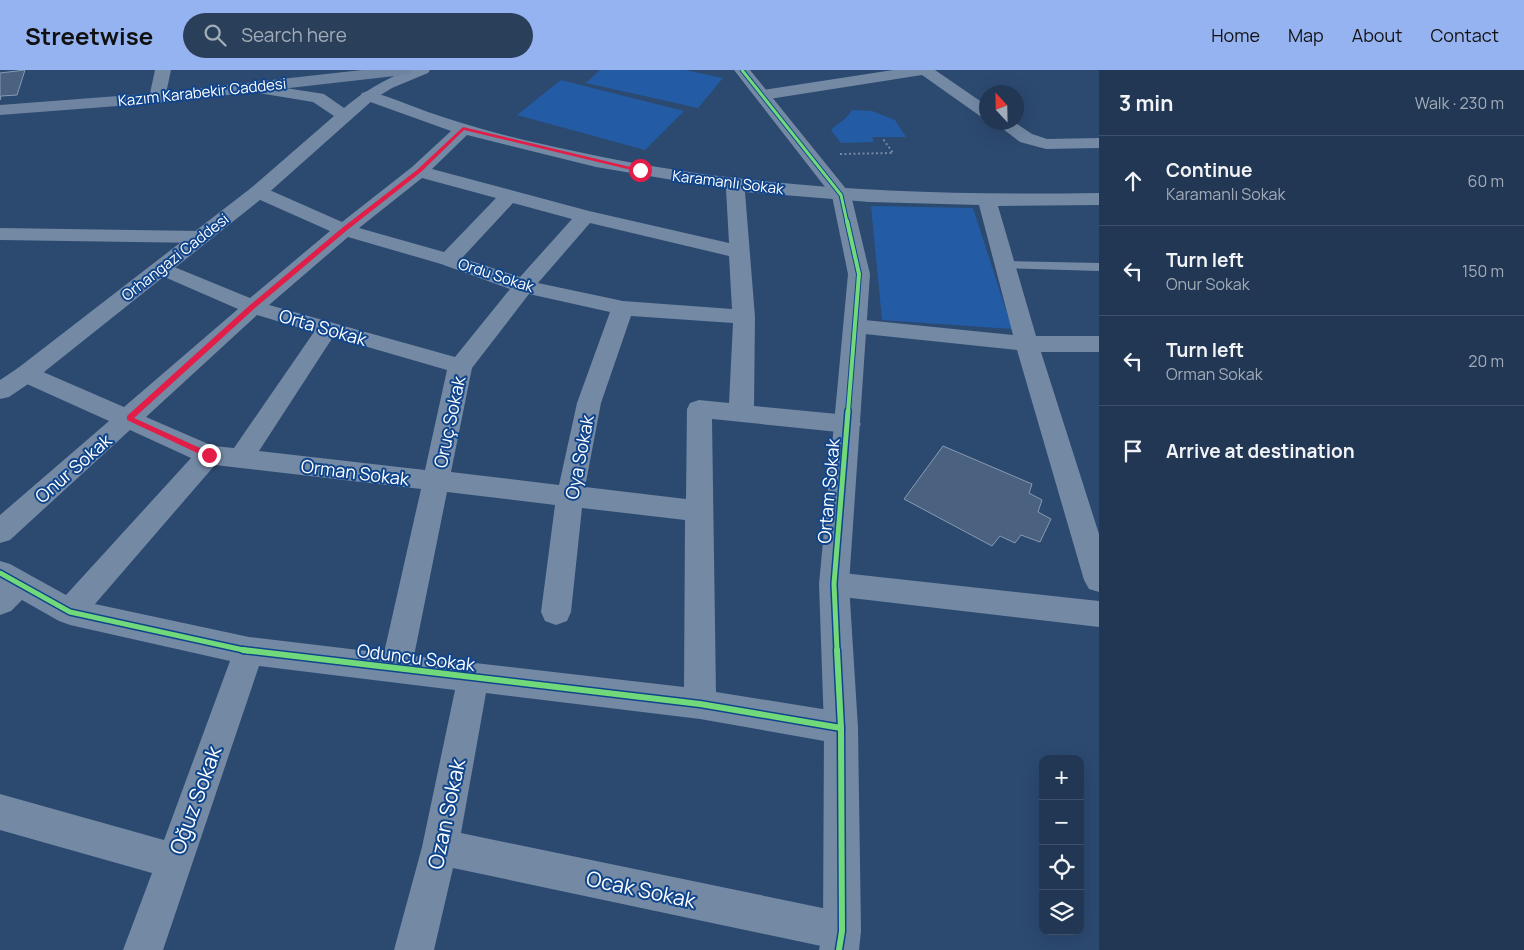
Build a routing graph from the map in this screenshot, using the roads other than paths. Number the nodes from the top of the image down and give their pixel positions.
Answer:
1 (163, 70) edge
2 (404, 70) edge
3 (422, 70) edge
4 (742, 70) edge
5 (924, 70) edge
6 (353, 76) junction
7 (335, 78) junction
8 (252, 88) junction
9 (763, 95) junction
10 (368, 96) junction
11 (157, 98) junction
12 (979, 107) edge
13 (0, 110) edge
14 (345, 116) junction
15 (463, 129) junction
16 (1014, 130) edge
17 (1099, 143) edge
18 (419, 171) junction
19 (735, 185) junction
20 (258, 192) junction
21 (841, 195) junction
22 (509, 196) junction
23 (1099, 199) edge
24 (987, 201) junction
25 (584, 216) junction
26 (344, 230) junction
27 (0, 234) edge
28 (200, 237) junction
29 (740, 252) junction
30 (448, 260) junction
31 (1005, 265) junction
32 (1099, 267) edge
33 (160, 268) junction
34 (524, 286) junction
35 (253, 306) junction
36 (623, 308) junction
37 (744, 317) junction
38 (855, 326) junction
39 (328, 328) junction
40 (1027, 344) junction
41 (1099, 344) edge
42 (460, 366) junction
43 (26, 374) junction
44 (0, 391) edge
45 (741, 414) junction
46 (129, 418) junction
47 (848, 424) junction
48 (209, 455) junction
49 (240, 459) junction
50 (436, 481) junction
51 (570, 496) junction
52 (700, 511) junction
53 (0, 532) edge
54 (1099, 580) edge
55 (834, 584) junction
56 (7, 586) edge
57 (70, 612) junction
58 (556, 612) dead end
59 (1099, 614) edge
60 (249, 651) junction
61 (396, 669) junction
62 (473, 678) junction
63 (700, 704) junction
64 (841, 728) junction
65 (0, 812) edge
66 (440, 846) junction
67 (173, 861) junction
68 (840, 941) edge
69 (143, 950) edge
70 (414, 950) edge

1 - 11 street
2 - 6 main road, Kazım Karabekir Caddesi
3 - 10 street, Orhangazi Caddesi
4 - 9 street, Ortam Sokak
5 - 9 street
5 - 12 street
6 - 7 main road, Kazım Karabekir Caddesi
6 - 10 street
7 - 8 main road, Kazım Karabekir Caddesi
7 - 14 street
8 - 11 main road, Kazım Karabekir Caddesi
8 - 14 street
9 - 21 street, Ortam Sokak
10 - 14 street, Orhangazi Caddesi
10 - 15 street, Karamanlı Sokak
11 - 13 main road, Kazım Karabekir Caddesi
14 - 20 street, Orhangazi Caddesi
15 - 18 street, Onur Sokak
15 - 19 street, Karamanlı Sokak
16 - 17 street
18 - 22 street
18 - 26 street, Onur Sokak
19 - 21 street, Karamanlı Sokak
19 - 29 street
20 - 26 street, Ordu Sokak
20 - 28 street, Orhangazi Caddesi
21 - 24 street, Karamanlı Sokak
21 - 38 street, Ortam Sokak
22 - 25 street
22 - 30 street
23 - 24 street, Karamanlı Sokak
24 - 31 street
25 - 29 street
25 - 34 street, Oruç Sokak
26 - 30 street, Ordu Sokak
26 - 35 street, Onur Sokak
27 - 28 street
28 - 33 street, Orhangazi Caddesi
29 - 37 street
30 - 34 street, Ordu Sokak
31 - 32 lane
31 - 40 street
33 - 35 street, Orta Sokak
33 - 43 street, Orhangazi Caddesi
34 - 36 street, Ordu Sokak
34 - 42 street, Oruç Sokak
35 - 39 street, Orta Sokak
35 - 46 street, Onur Sokak
36 - 37 street, Ordu Sokak
36 - 51 street, Oya Sokak
37 - 45 street
38 - 40 street
38 - 47 street, Ortam Sokak
39 - 42 street, Orta Sokak
39 - 49 street
40 - 41 street
40 - 54 street
42 - 50 street, Oruç Sokak
43 - 44 street, Orhangazi Caddesi
43 - 46 street, Orman Sokak
45 - 47 street
45 - 52 street
46 - 48 street, Orman Sokak
46 - 53 street, Onur Sokak
47 - 55 street, Ortam Sokak
48 - 49 street, Orman Sokak
48 - 57 street
49 - 50 street, Orman Sokak
50 - 51 street, Orman Sokak
50 - 61 street, Oruç Sokak
51 - 52 street, Orman Sokak
51 - 58 street, Oya Sokak
52 - 63 street
55 - 59 street
55 - 64 street, Ortam Sokak
56 - 57 street, Oduncu Sokak
57 - 60 street, Oduncu Sokak
60 - 61 street, Oduncu Sokak
60 - 67 street, Oğuz Sokak
61 - 62 street, Oduncu Sokak
62 - 63 street, Oduncu Sokak
62 - 66 street, Ozan Sokak
63 - 64 street, Oduncu Sokak
64 - 68 street, Ortam Sokak
65 - 67 street
66 - 68 street, Ocak Sokak
66 - 70 street, Ozan Sokak
67 - 69 street, Oğuz Sokak

